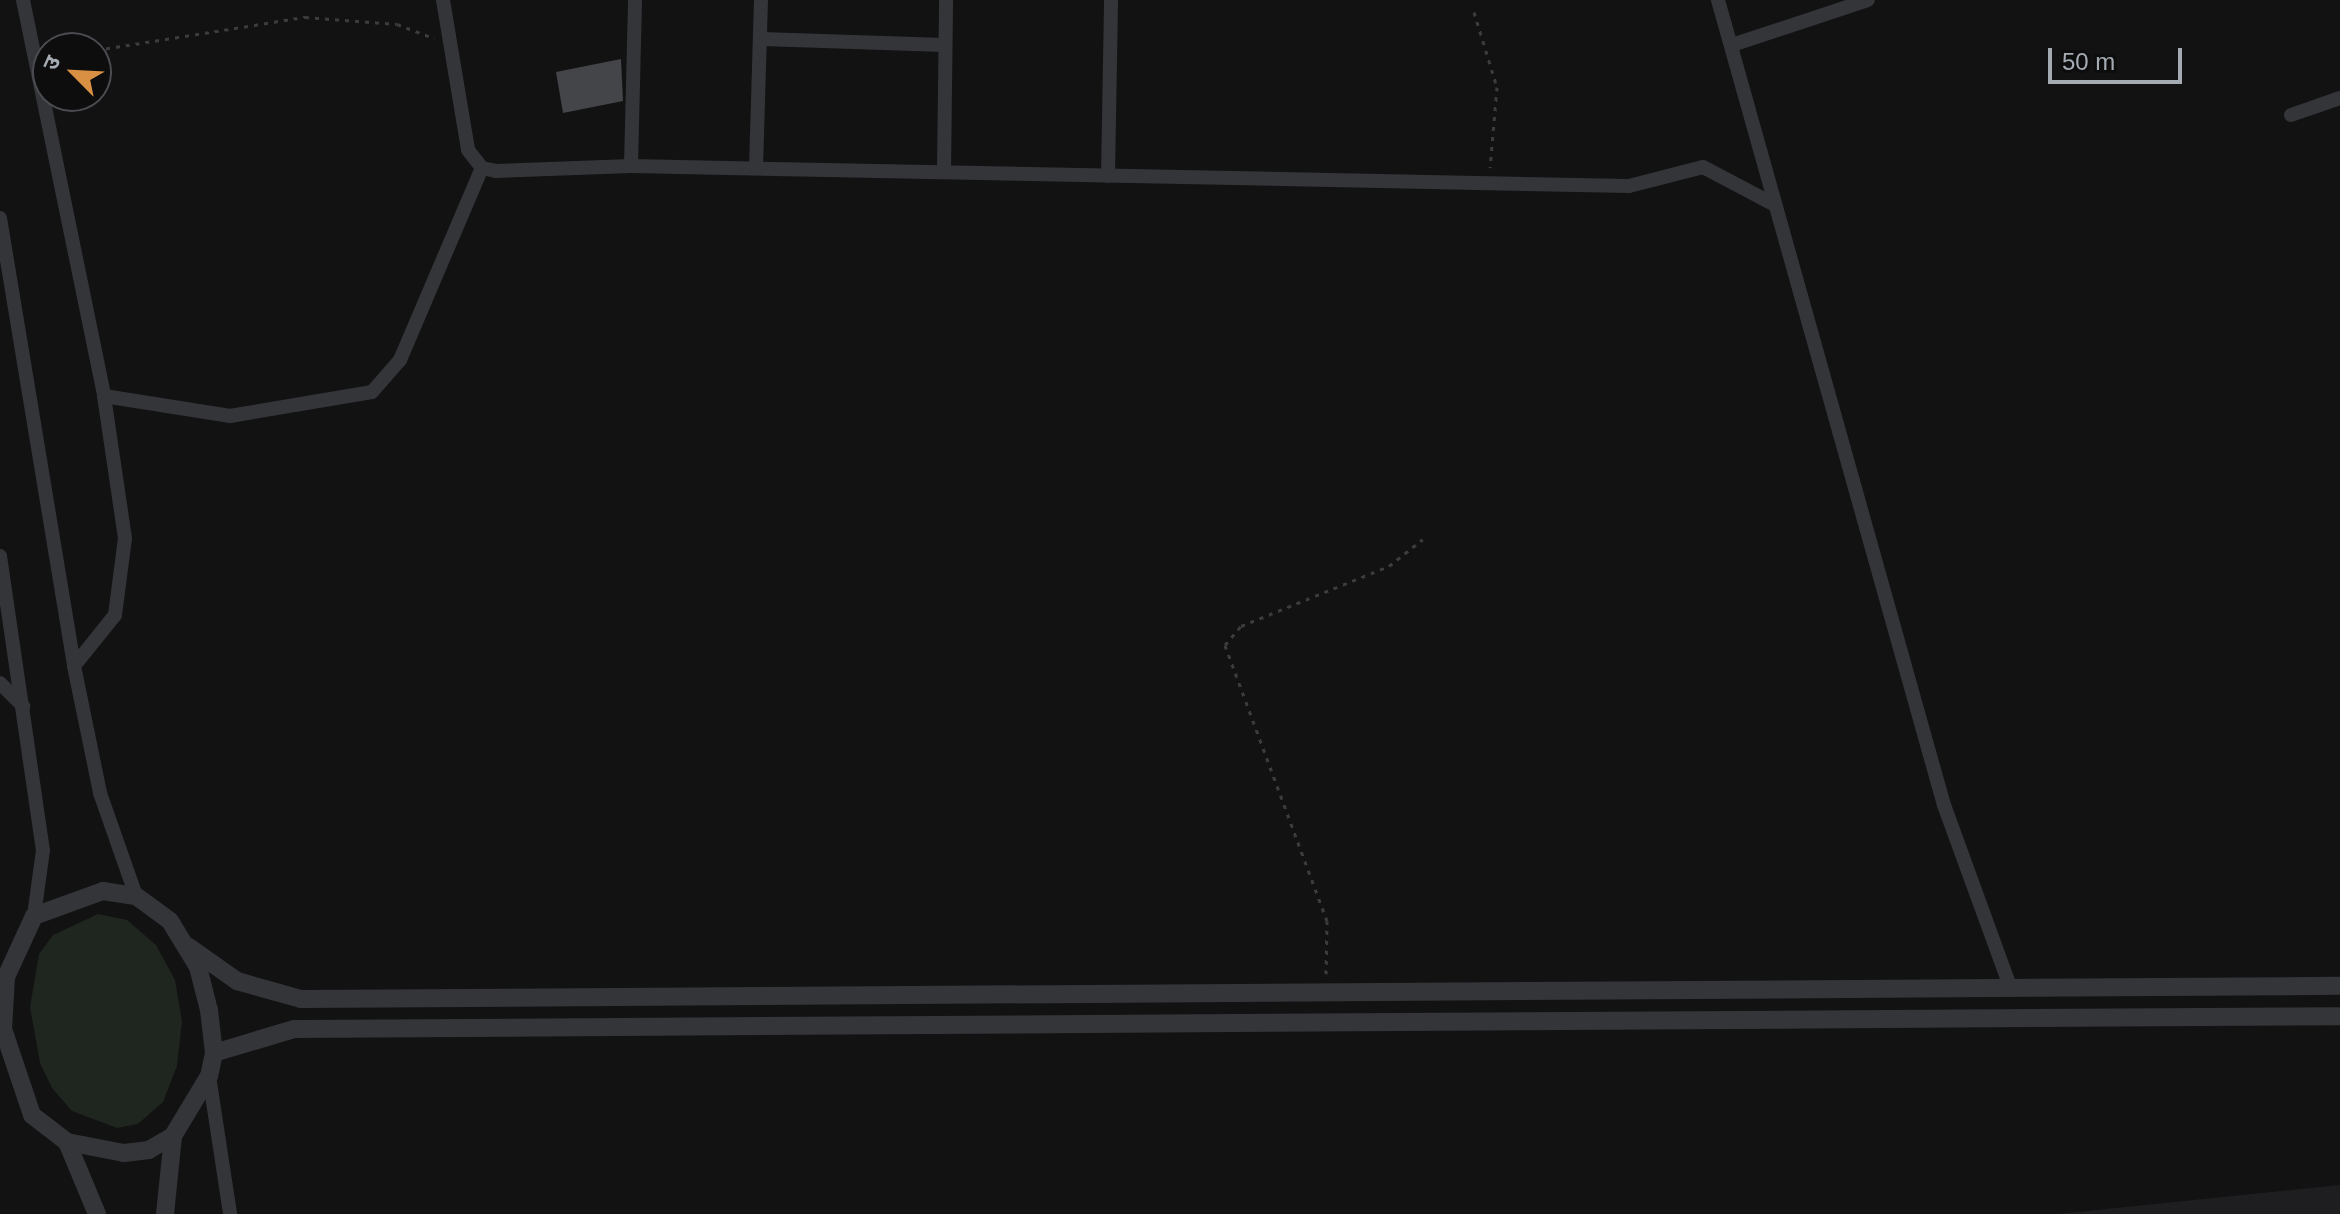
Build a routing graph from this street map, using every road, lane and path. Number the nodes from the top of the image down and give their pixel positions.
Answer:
1 (23, 0) edge
2 (443, 0) edge
3 (635, 0) edge
4 (761, 0) edge
5 (946, 0) edge
6 (1111, 0) edge
7 (1718, 0) edge
8 (1868, 0) edge
9 (1474, 12) dead end
10 (760, 39) junction
11 (449, 44) junction
12 (944, 45) junction
13 (1732, 45) junction
14 (112, 47) edge
15 (2340, 98) edge
16 (2291, 115) dead end
17 (631, 166) junction
18 (482, 168) junction
19 (756, 168) junction
20 (944, 171) junction
21 (1108, 176) junction
22 (1488, 183) junction
23 (1775, 205) junction
24 (0, 218) edge
25 (104, 396) junction
26 (1423, 539) dead end
27 (0, 556) edge
28 (74, 666) junction
29 (0, 683) edge
30 (23, 706) junction
31 (136, 896) junction
32 (34, 916) junction
33 (189, 947) junction
34 (3, 979) edge
35 (2340, 986) edge
36 (2011, 989) junction
37 (1323, 992) junction
38 (2340, 1016) edge
39 (214, 1053) junction
40 (209, 1076) junction
41 (0, 1082) edge
42 (22, 1091) junction
43 (173, 1136) junction
44 (67, 1142) junction
45 (97, 1214) edge
46 (165, 1214) edge
47 (230, 1214) edge

1 - 25 street
2 - 11 street
3 - 17 street
4 - 10 street
5 - 12 street
6 - 21 street
7 - 13 street
8 - 13 street
9 - 22 path
10 - 12 street
10 - 19 street
11 - 14 path
11 - 18 street
12 - 20 street
13 - 23 street
15 - 16 street
17 - 18 street
17 - 19 street
18 - 25 street
19 - 20 street
20 - 21 street
21 - 22 street
22 - 23 street
23 - 36 street
24 - 28 street
25 - 28 street
26 - 37 path
27 - 30 street
28 - 31 street
29 - 30 street
30 - 32 street
31 - 32 street
31 - 33 street
32 - 34 street
33 - 37 street
33 - 39 street
34 - 42 street
35 - 36 street
36 - 37 street
38 - 39 street
39 - 40 street
40 - 43 street
40 - 47 street
41 - 42 street
42 - 44 street
43 - 44 street
43 - 46 street
44 - 45 street

